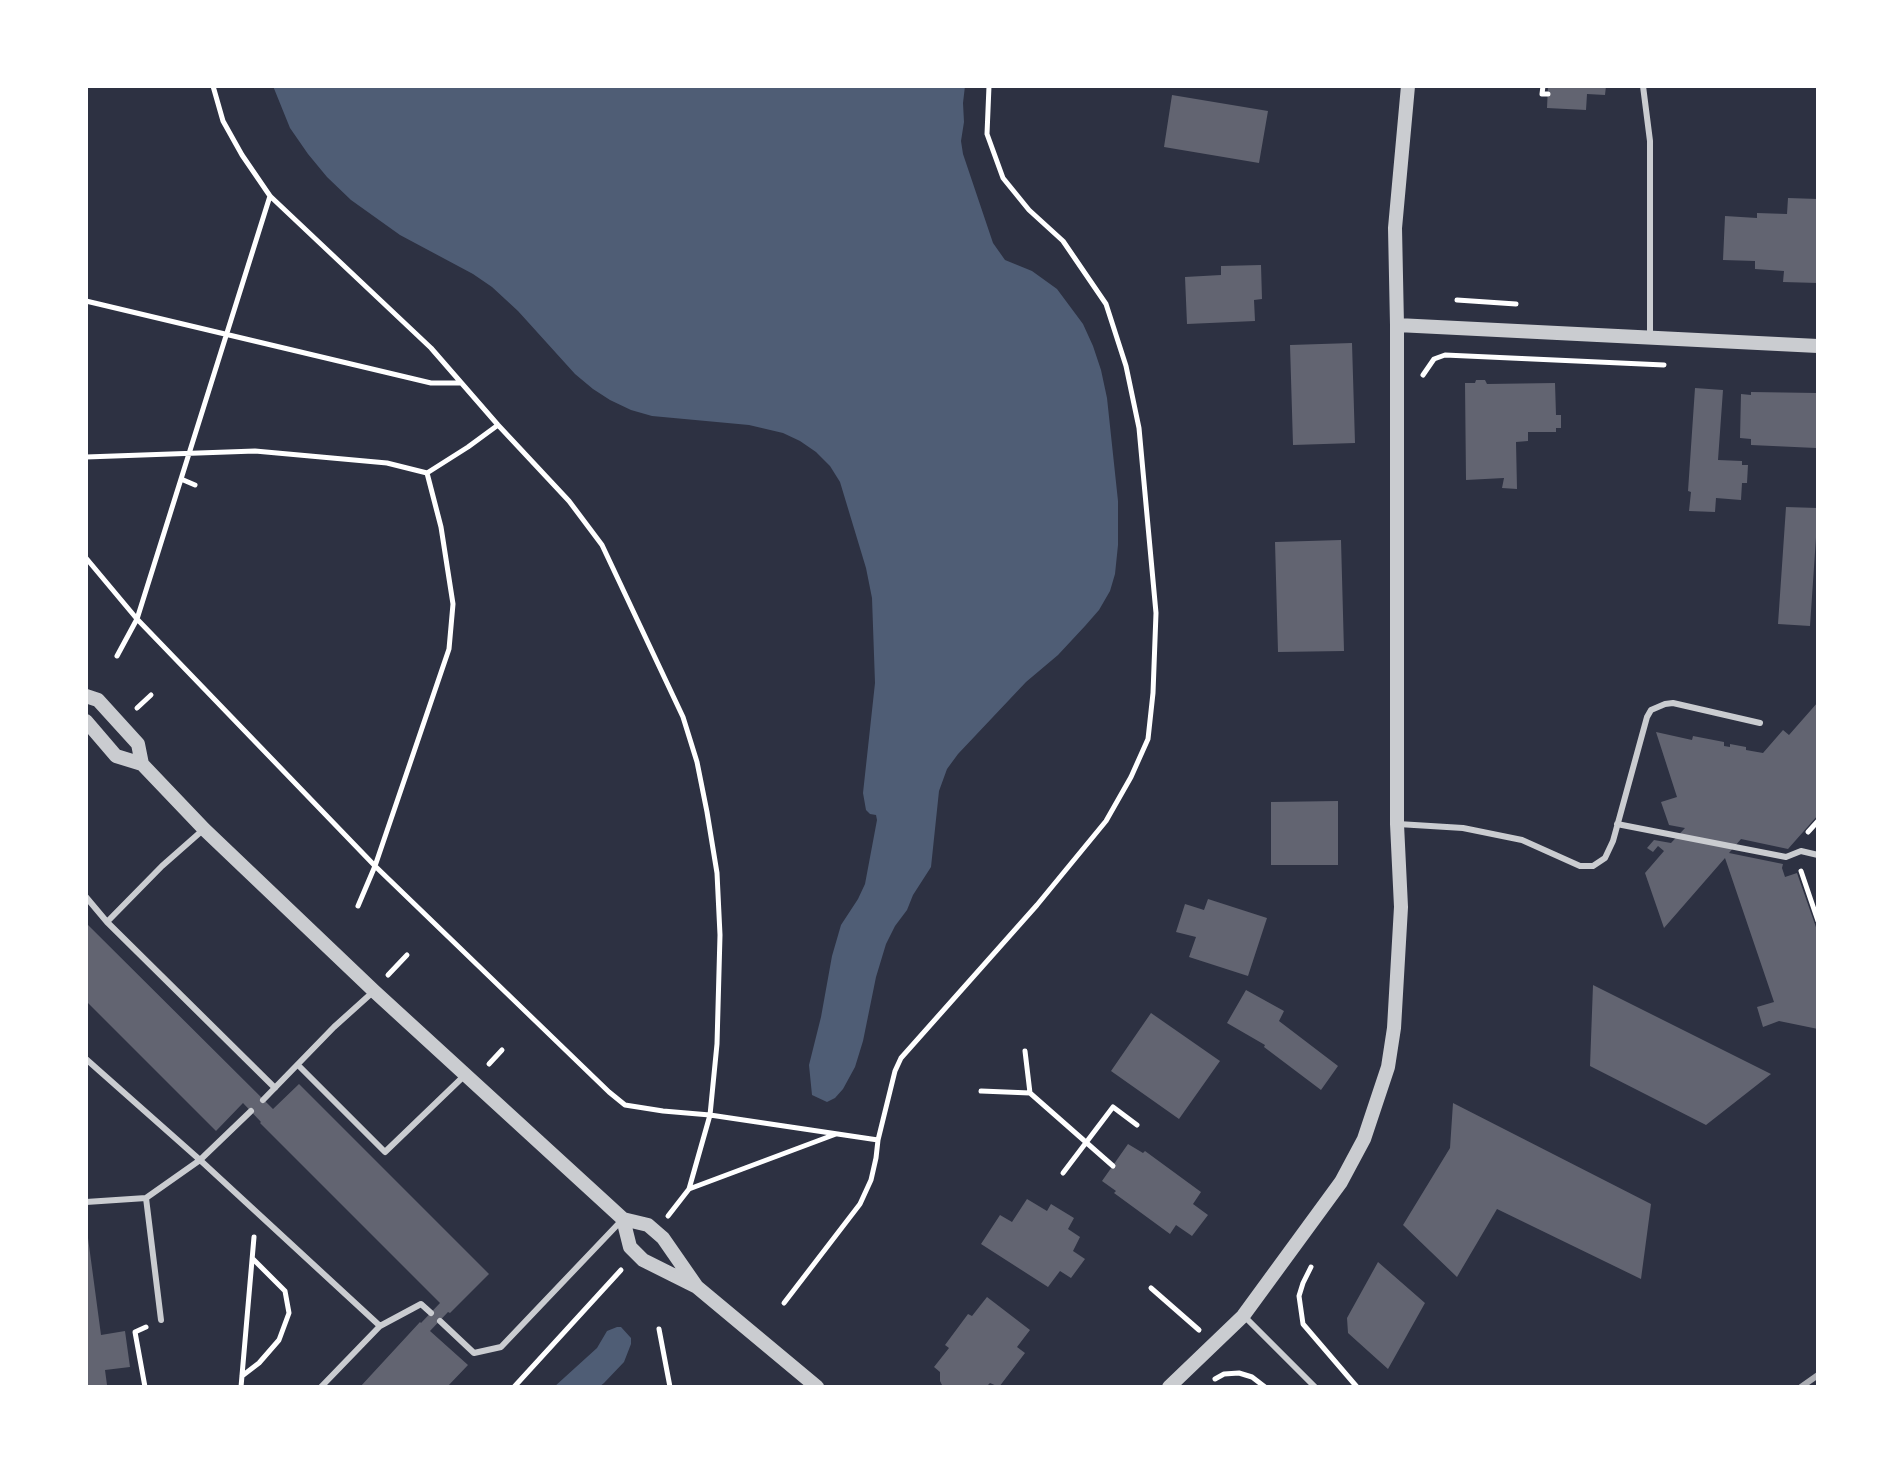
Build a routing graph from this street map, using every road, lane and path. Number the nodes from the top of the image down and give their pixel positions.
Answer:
1 (213, 86) edge
2 (989, 86) edge
3 (1408, 86) edge
4 (1543, 86) edge
5 (1643, 86) edge
6 (1548, 94) dead end
7 (270, 196) junction
8 (86, 301) edge
9 (1397, 325) junction
10 (226, 333) junction
11 (1650, 338) junction
12 (1818, 346) edge
13 (461, 383) junction
14 (498, 425) junction
15 (189, 454) junction
16 (86, 457) edge
17 (427, 473) junction
18 (181, 479) junction
19 (195, 485) dead end
20 (86, 558) edge
21 (137, 619) junction
22 (117, 656) dead end
23 (86, 696) edge
24 (86, 721) edge
25 (1760, 723) dead end
26 (142, 764) junction
27 (1397, 824) junction
28 (1617, 824) junction
29 (204, 829) junction
30 (1818, 855) edge
31 (375, 866) junction
32 (86, 897) edge
33 (358, 906) dead end
34 (107, 922) junction
35 (374, 991) junction
36 (1025, 1051) dead end
37 (86, 1059) edge
38 (298, 1065) junction
39 (465, 1075) junction
40 (275, 1088) junction
41 (981, 1091) dead end
42 (1030, 1093) junction
43 (263, 1100) dead end
44 (251, 1111) dead end
45 (710, 1115) junction
46 (1137, 1125) dead end
47 (837, 1134) junction
48 (878, 1140) junction
49 (1086, 1142) junction
50 (200, 1160) junction
51 (1113, 1166) dead end
52 (1063, 1173) dead end
53 (689, 1189) junction
54 (146, 1198) junction
55 (86, 1202) edge
56 (673, 1211) dead end
57 (256, 1212) junction
58 (623, 1219) junction
59 (252, 1259) junction
60 (609, 1283) dead end
61 (697, 1287) junction
62 (1151, 1288) dead end
63 (784, 1303) dead end
64 (431, 1313) dead end
65 (1243, 1316) junction
66 (161, 1320) joint
67 (440, 1321) dead end
68 (380, 1326) junction
69 (659, 1329) dead end
70 (1307, 1329) dead end
71 (1200, 1330) dead end
72 (242, 1376) junction
73 (1258, 1381) junction
74 (142, 1386) edge
75 (1206, 1386) edge
76 (241, 1387) edge
77 (321, 1387) edge
78 (514, 1387) edge
79 (670, 1387) edge
80 (817, 1387) edge
81 (1169, 1387) edge
82 (1249, 1387) edge
83 (1265, 1387) edge
84 (1315, 1387) edge
85 (1357, 1387) edge

1 - 7 path
2 - 48 path
3 - 9 street
4 - 6 path
5 - 11 lane
7 - 10 path
7 - 13 path
8 - 10 path
9 - 11 street
9 - 27 street
10 - 13 path
10 - 15 path
11 - 12 street
13 - 14 path
14 - 17 path
14 - 45 path
15 - 16 path
15 - 17 path
15 - 18 path
17 - 31 path
18 - 19 path
18 - 21 path
20 - 21 path
21 - 22 path
21 - 31 path
23 - 26 street
24 - 26 street
25 - 28 lane
26 - 29 street
27 - 28 lane
27 - 65 street
28 - 30 lane
29 - 34 lane
29 - 35 street
31 - 33 path
31 - 45 path
32 - 34 lane
34 - 40 lane
35 - 38 lane
35 - 39 street
36 - 42 path
37 - 50 lane
38 - 39 lane
38 - 40 lane
39 - 58 street
40 - 43 lane
41 - 42 path
42 - 49 path
44 - 50 lane
45 - 47 path
45 - 53 path
46 - 49 path
47 - 48 path
47 - 53 path
48 - 63 path
49 - 51 path
49 - 52 path
50 - 54 lane
50 - 57 lane
53 - 56 path
54 - 55 lane
54 - 66 lane
57 - 59 path
57 - 68 lane
58 - 61 street
58 - 61 street
58 - 67 lane
59 - 72 path
59 - 72 path
60 - 78 path
61 - 80 street
62 - 71 path
64 - 68 lane
65 - 81 street
65 - 84 lane
66 - 74 path
68 - 77 lane
69 - 79 path
70 - 85 path
72 - 76 path
73 - 75 path
73 - 82 path
73 - 83 path

